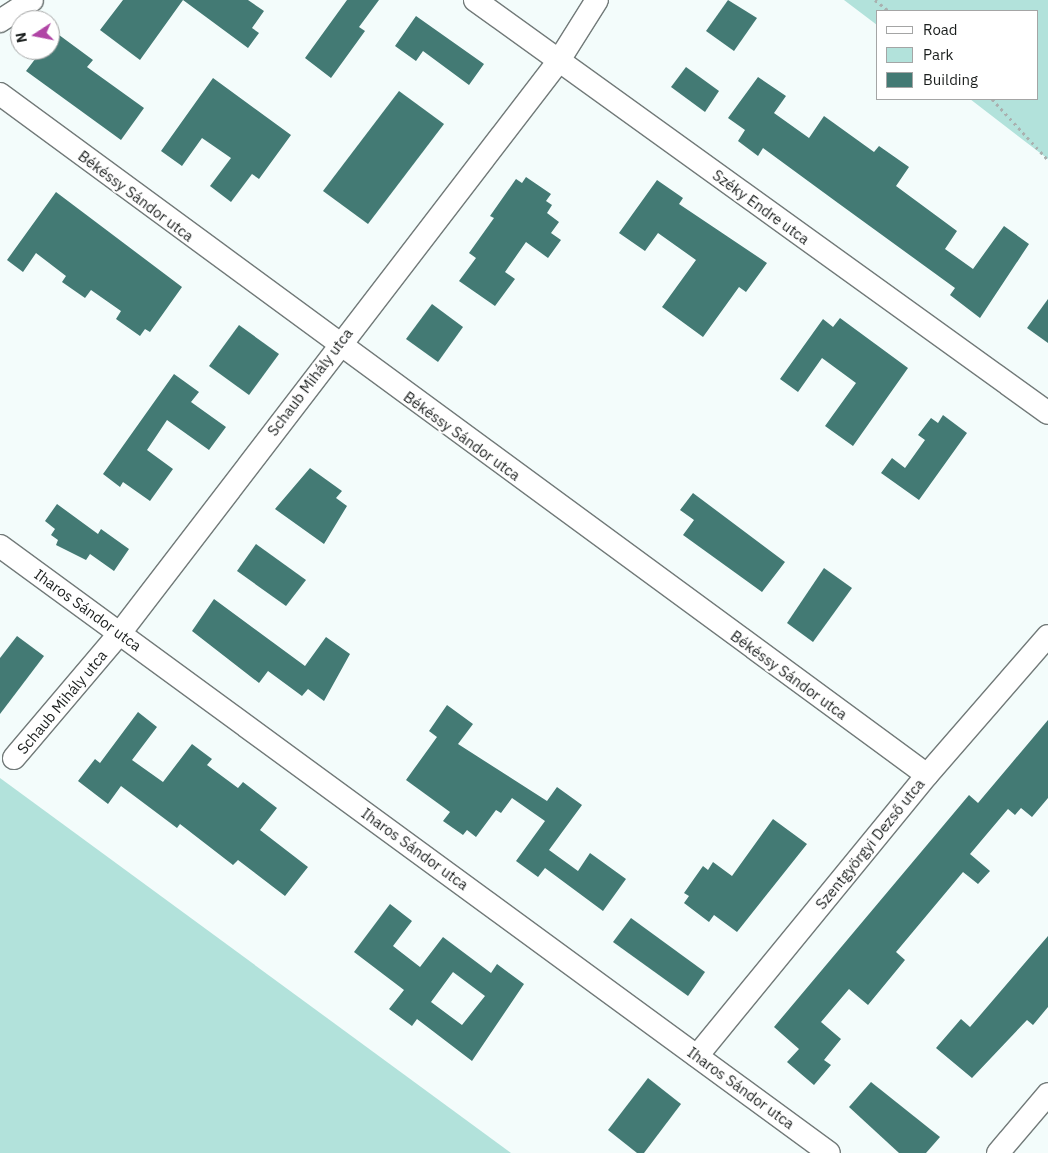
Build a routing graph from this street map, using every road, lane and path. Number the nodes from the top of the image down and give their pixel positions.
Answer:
1 (32, 0) edge
2 (475, 0) edge
3 (597, 0) edge
4 (875, 0) edge
5 (888, 10) edge
6 (0, 21) edge
7 (558, 62) junction
8 (0, 94) edge
9 (993, 100) edge
10 (1048, 160) edge
11 (337, 346) junction
12 (1048, 414) edge
13 (0, 546) edge
14 (120, 633) junction
15 (1048, 636) edge
16 (14, 758) dead end
17 (927, 775) junction
18 (697, 1056) junction
19 (1048, 1094) edge
20 (829, 1153) edge
21 (998, 1153) edge

1 - 6 street
2 - 7 street, Széky Endre utca
3 - 7 street, Schaub Mihály utca
4 - 5 path
7 - 11 street, Schaub Mihály utca
7 - 12 street, Széky Endre utca
8 - 11 street, Békéssy Sándor utca
9 - 10 path
11 - 14 street, Schaub Mihály utca
11 - 17 street, Békéssy Sándor utca
13 - 14 street, Iharos Sándor utca
14 - 16 street, Schaub Mihály utca
14 - 18 street, Iharos Sándor utca
15 - 17 street, Szentgyörgyi Dezső utca
17 - 18 street, Szentgyörgyi Dezső utca
18 - 20 street, Iharos Sándor utca
19 - 21 street

